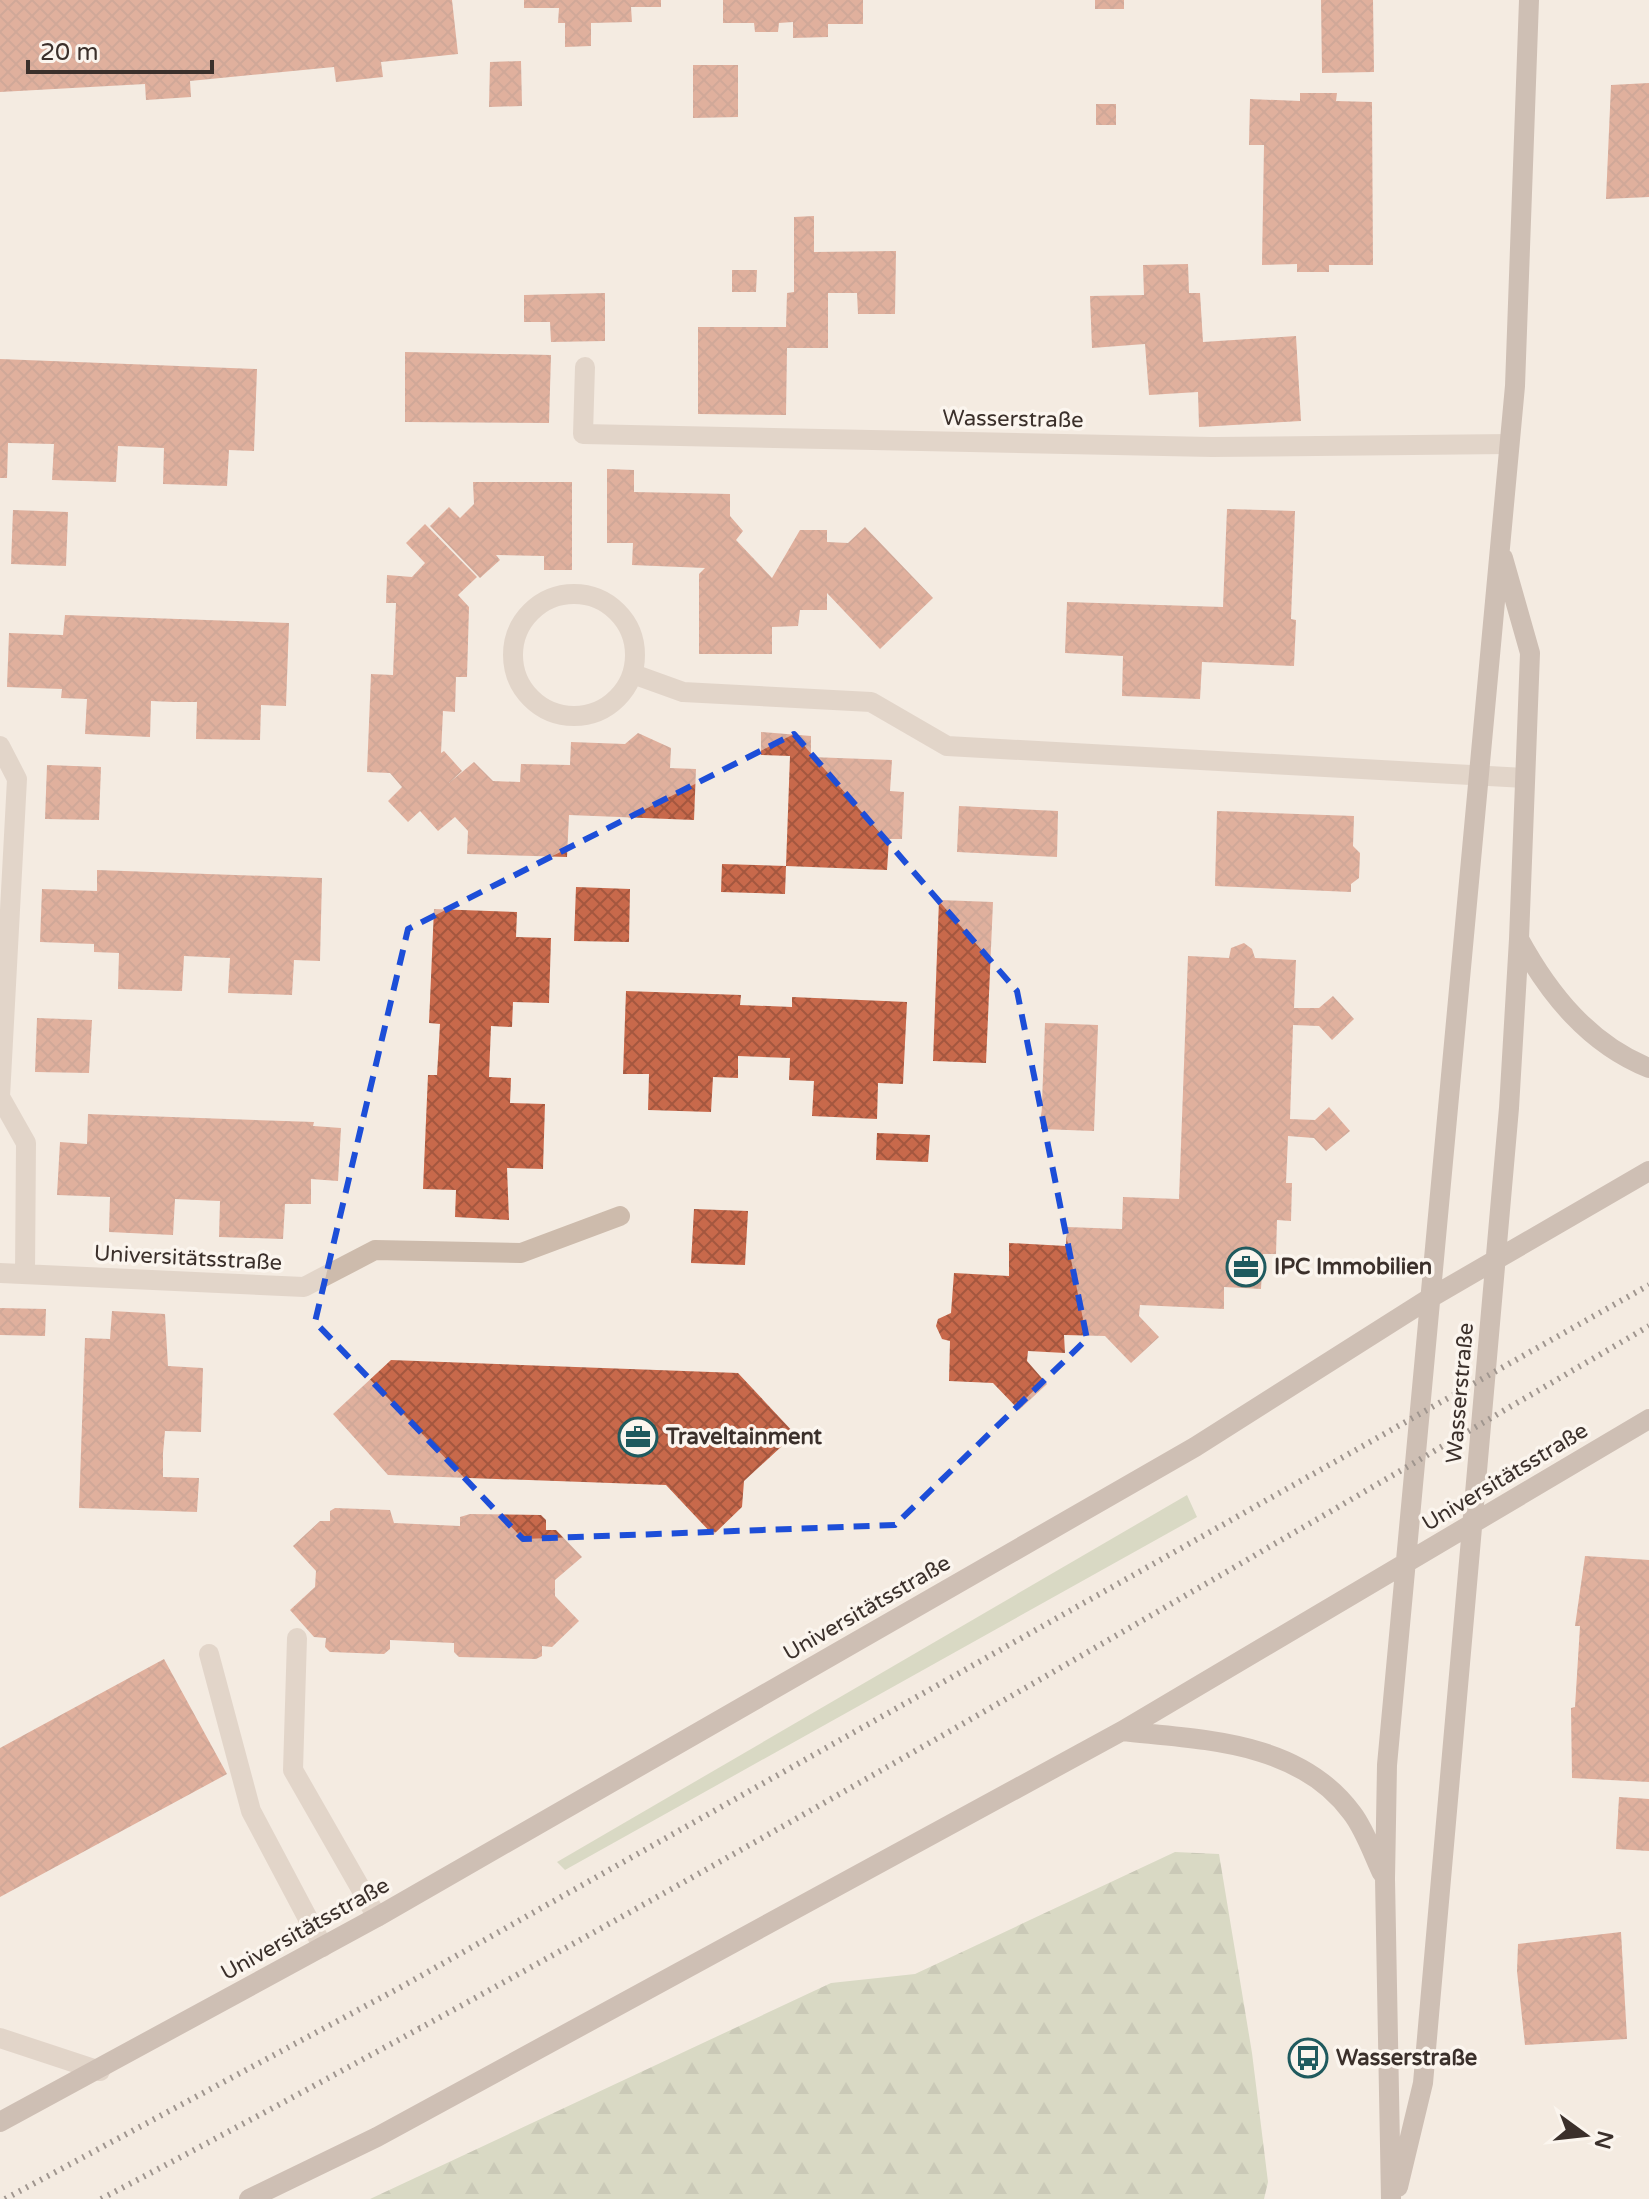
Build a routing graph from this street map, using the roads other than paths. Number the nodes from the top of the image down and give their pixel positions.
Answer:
1 (1529, 0) edge
2 (585, 367) dead end
3 (1509, 444) junction
4 (1500, 548) junction
5 (633, 674) junction
6 (0, 746) edge
7 (1478, 775) junction
8 (1525, 778) junction
9 (1519, 939) junction
10 (1649, 1068) edge
11 (1649, 1171) edge
12 (620, 1216) dead end
13 (1495, 1263) junction
14 (0, 1273) edge
15 (25, 1274) junction
16 (1430, 1298) junction
17 (1649, 1419) edge
18 (1473, 1526) junction
19 (1406, 1563) junction
20 (297, 1638) dead end
21 (209, 1654) dead end
22 (1122, 1731) junction
23 (1385, 1879) junction
24 (377, 1917) junction
25 (323, 1947) junction
26 (0, 2038) edge
27 (100, 2071) junction
28 (0, 2122) edge
29 (249, 2199) edge
30 (1393, 2199) edge

1 - 3 main road, Wasserstraße
2 - 3 street, Wasserstraße
3 - 4 main road, Wasserstraße
4 - 7 main road, Wasserstraße
4 - 8 main road, Wasserstraße
5 - 5 street
5 - 7 street
6 - 15 street
7 - 8 street
7 - 16 main road, Wasserstraße
8 - 9 main road, Wasserstraße
9 - 10 main road
9 - 13 main road, Wasserstraße
11 - 13 main road, Universitätsstraße
12 - 15 street, Universitätsstraße
13 - 16 main road, Universitätsstraße
13 - 18 main road, Wasserstraße
14 - 15 street, Universitätsstraße
16 - 19 main road, Wasserstraße
16 - 24 main road, Universitätsstraße
17 - 18 main road, Universitätsstraße
18 - 19 main road, Universitätsstraße
18 - 30 main road, Wasserstraße
19 - 22 main road, Universitätsstraße
19 - 23 main road, Wasserstraße
20 - 24 street
21 - 25 street
22 - 23 main road
22 - 29 main road, Universitätsstraße
23 - 30 main road, Wasserstraße
24 - 25 main road, Universitätsstraße
25 - 27 main road, Universitätsstraße
26 - 27 street
27 - 28 main road, Universitätsstraße

